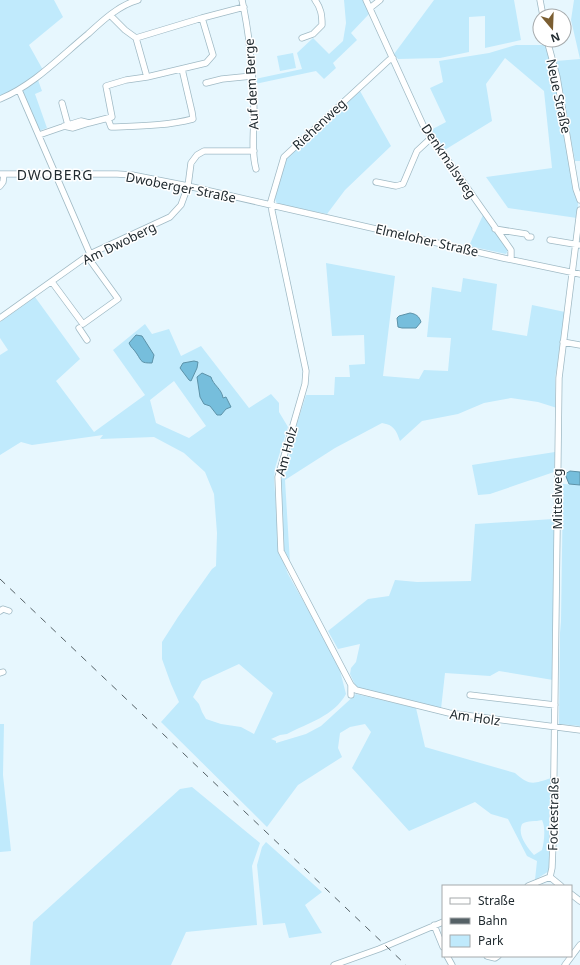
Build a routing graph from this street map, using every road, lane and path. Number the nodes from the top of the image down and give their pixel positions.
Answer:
1 (138, 0) edge
2 (242, 0) edge
3 (315, 0) edge
4 (366, 0) edge
5 (380, 0) edge
6 (244, 7) junction
7 (370, 8) junction
8 (110, 15) junction
9 (202, 18) junction
10 (136, 38) junction
11 (302, 38) dead end
12 (549, 48) edge
13 (393, 58) junction
14 (182, 69) junction
15 (252, 76) junction
16 (147, 77) junction
17 (206, 83) dead end
18 (19, 90) junction
19 (0, 99) edge
20 (62, 103) dead end
21 (108, 119) junction
22 (66, 125) junction
23 (39, 135) junction
24 (431, 138) junction
25 (254, 151) junction
26 (256, 169) dead end
27 (2, 174) edge
28 (55, 174) junction
29 (376, 182) dead end
30 (0, 186) edge
31 (188, 186) junction
32 (580, 200) edge
33 (273, 206) junction
34 (580, 210) edge
35 (495, 229) junction
36 (531, 237) dead end
37 (550, 240) dead end
38 (578, 244) edge
39 (88, 255) junction
40 (511, 259) junction
41 (572, 272) junction
42 (580, 274) edge
43 (52, 282) junction
44 (0, 318) edge
45 (80, 327) junction
46 (87, 340) dead end
47 (563, 342) junction
48 (580, 346) edge
49 (0, 611) edge
50 (9, 611) dead end
51 (351, 685) junction
52 (351, 695) dead end
53 (470, 695) dead end
54 (555, 705) junction
55 (555, 727) junction
56 (580, 730) edge
57 (550, 877) junction
58 (530, 885) edge
59 (560, 885) edge
60 (572, 895) edge
61 (580, 901) edge
62 (442, 922) edge
63 (434, 925) junction
64 (442, 945) edge
65 (580, 945) edge
66 (572, 955) edge
67 (570, 957) edge
68 (334, 965) edge
69 (564, 965) edge

1 - 8 street
2 - 6 street, Auf dem Berge
3 - 11 street
4 - 7 street, Denkmalsweg
5 - 7 street
6 - 9 street
6 - 15 street, Auf dem Berge
7 - 13 street, Denkmalsweg
8 - 10 street
8 - 18 street
9 - 10 street
9 - 14 street
10 - 16 street
12 - 32 street, Neue Straße
13 - 24 street, Denkmalsweg
13 - 33 street, Riehenweg
14 - 16 street
14 - 21 street
15 - 17 street
15 - 25 street, Auf dem Berge
16 - 21 street
18 - 19 street
18 - 23 street
20 - 22 street
21 - 22 street
22 - 23 street
23 - 28 street
24 - 29 street
24 - 35 street, Denkmalsweg
25 - 26 street, Auf dem Berge
25 - 31 street, Am Dwoberg
27 - 28 street, Dwoberger Straße
27 - 30 street
28 - 31 street, Dwoberger Straße
28 - 39 street
31 - 33 street, Dwoberger Straße
31 - 39 street, Am Dwoberg
33 - 40 street, Elmeloher Straße
33 - 51 street, Am Holz
34 - 38 street
35 - 36 street
35 - 40 street, Denkmalsweg
37 - 38 street
38 - 41 street
39 - 43 street, Am Dwoberg
39 - 45 street
40 - 41 street, Elmeloher Straße
41 - 42 street, Elmeloher Straße
41 - 47 street, Mittelweg
43 - 44 street, Am Dwoberg
43 - 45 street
45 - 46 street
47 - 48 street
47 - 54 street, Mittelweg
49 - 50 street
51 - 52 street, Am Holz
51 - 55 street, Am Holz
53 - 54 street
54 - 55 street, Mittelweg
55 - 56 street, Am Holz
55 - 57 street, Fockestraße
57 - 58 street
57 - 59 street
60 - 61 street
62 - 63 street
63 - 64 street
63 - 68 street
65 - 66 street
67 - 69 street

